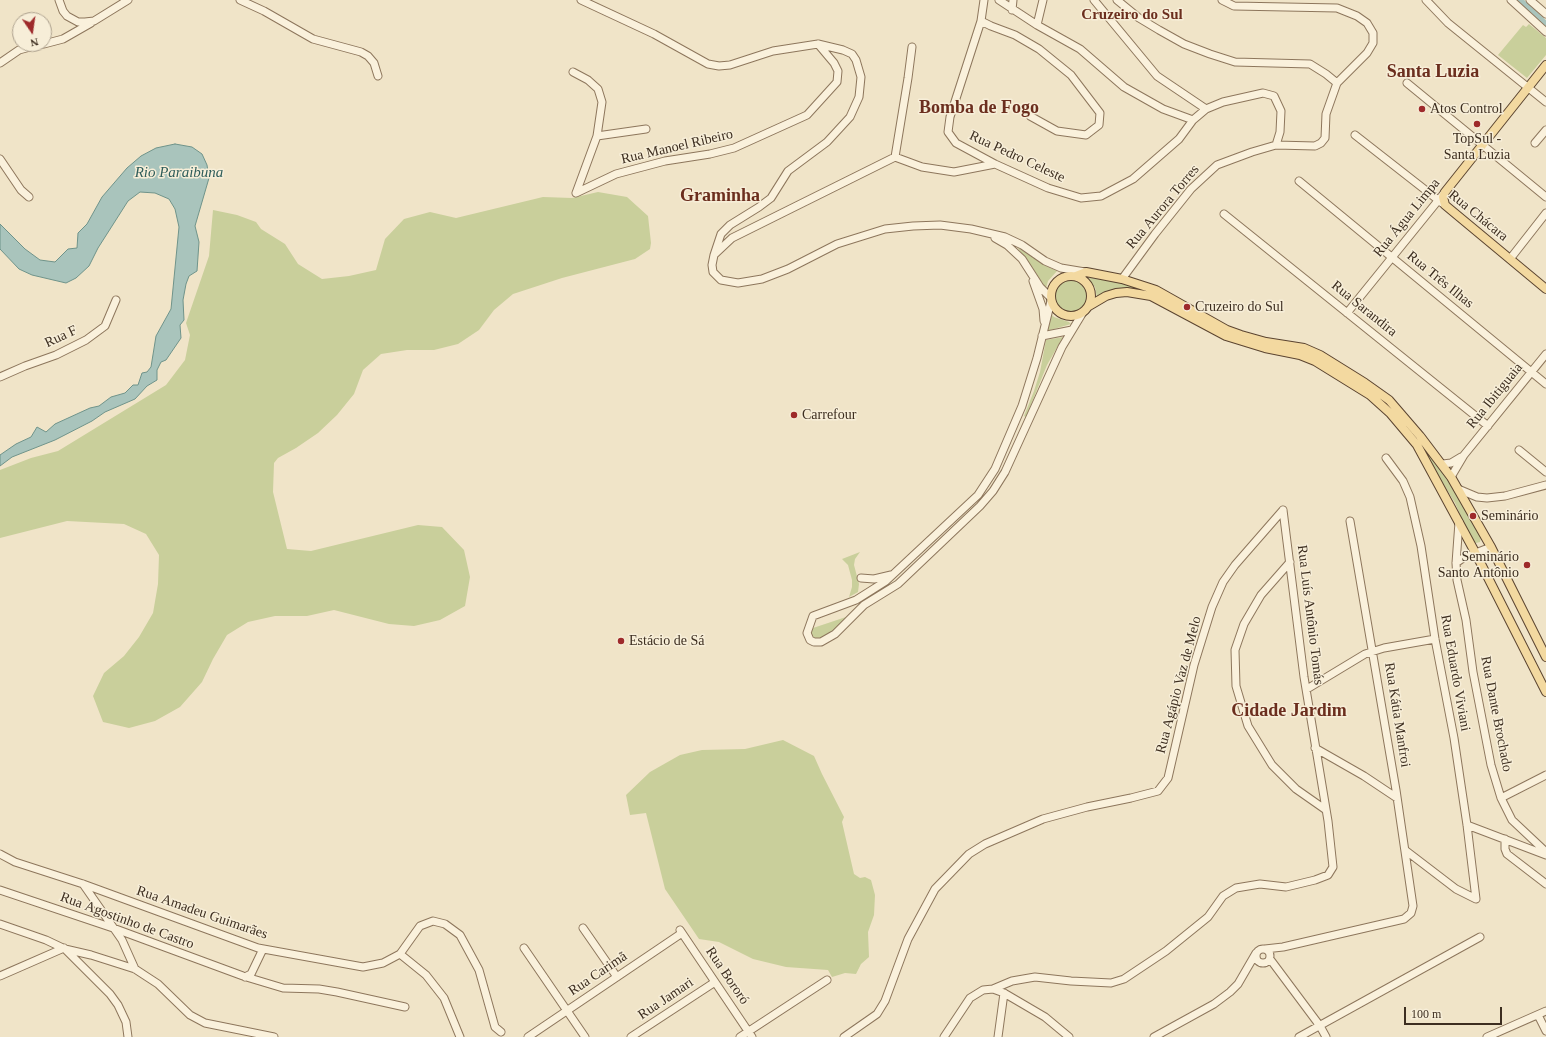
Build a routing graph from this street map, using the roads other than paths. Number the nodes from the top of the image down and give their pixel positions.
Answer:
1 (59, 0) edge
2 (128, 0) edge
3 (240, 0) edge
4 (581, 0) edge
5 (984, 0) edge
6 (999, 0) edge
7 (1013, 0) edge
8 (1043, 0) edge
9 (1094, 0) edge
10 (1116, 0) edge
11 (1222, 0) edge
12 (1426, 0) edge
13 (1511, 0) edge
14 (1530, 0) edge
15 (1237, 3) edge
16 (1012, 10) junction
17 (1546, 14) edge
18 (94, 20) junction
19 (981, 20) junction
20 (1037, 25) junction
21 (1546, 32) edge
22 (52, 42) edge
23 (818, 44) junction
24 (912, 47) dead end
25 (15, 52) edge
26 (0, 63) edge
27 (1546, 65) edge
28 (573, 72) dead end
29 (378, 76) dead end
30 (1337, 83) junction
31 (1407, 83) dead end
32 (1528, 87) junction
33 (1546, 102) edge
34 (1206, 109) junction
35 (1030, 116) dead end
36 (1193, 120) junction
37 (646, 129) dead end
38 (1546, 130) edge
39 (597, 136) junction
40 (1356, 136) dead end
41 (1535, 143) dead end
42 (1482, 144) junction
43 (1276, 145) junction
44 (895, 157) junction
45 (0, 160) edge
46 (995, 164) junction
47 (1299, 181) dead end
48 (1546, 196) edge
49 (29, 197) dead end
50 (1441, 203) junction
51 (1546, 213) edge
52 (1224, 214) dead end
53 (990, 234) junction
54 (714, 255) junction
55 (1392, 257) junction
56 (1510, 259) junction
57 (1029, 268) junction
58 (1061, 268) junction
59 (1086, 272) junction
60 (1074, 276) junction
61 (1122, 279) junction
62 (1546, 289) edge
63 (1127, 292) junction
64 (1051, 299) junction
65 (116, 300) dead end
66 (1089, 306) junction
67 (1347, 312) junction
68 (1082, 314) junction
69 (1077, 323) junction
70 (1045, 325) junction
71 (1072, 330) junction
72 (1042, 336) junction
73 (1546, 354) edge
74 (1531, 371) junction
75 (0, 377) edge
76 (1546, 384) edge
77 (1488, 426) junction
78 (1519, 450) dead end
79 (1464, 455) junction
80 (1386, 458) dead end
81 (1443, 464) junction
82 (1546, 472) edge
83 (1451, 477) junction
84 (1546, 485) edge
85 (1458, 490) junction
86 (1283, 510) joint
87 (1350, 521) dead end
88 (1460, 522) junction
89 (1491, 547) junction
90 (1476, 554) junction
91 (1290, 562) junction
92 (1456, 563) junction
93 (899, 569) junction
94 (861, 578) dead end
95 (863, 596) junction
96 (864, 605) junction
97 (1435, 639) junction
98 (1373, 652) junction
99 (1546, 657) edge
100 (1533, 667) junction
101 (1307, 689) junction
102 (1546, 692) edge
103 (1316, 748) junction
104 (1546, 775) edge
105 (1397, 798) junction
106 (1501, 798) junction
107 (1326, 810) junction
108 (1467, 825) junction
109 (1505, 839) junction
110 (1405, 850) junction
111 (1546, 852) edge
112 (0, 854) edge
113 (1546, 856) edge
114 (83, 884) junction
115 (1546, 884) edge
116 (0, 890) edge
117 (0, 924) edge
118 (113, 928) junction
119 (584, 928) dead end
120 (681, 932) joint
121 (1480, 937) dead end
122 (524, 948) dead end
123 (65, 949) junction
124 (262, 949) junction
125 (400, 954) junction
126 (1256, 954) junction
127 (1268, 954) junction
128 (1260, 963) junction
129 (1246, 968) junction
130 (135, 969) junction
131 (0, 976) edge
132 (245, 977) junction
133 (617, 977) junction
134 (827, 980) dead end
135 (715, 982) junction
136 (992, 989) junction
137 (1004, 993) junction
138 (405, 1007) dead end
139 (567, 1011) junction
140 (1546, 1011) edge
141 (1538, 1015) junction
142 (1320, 1026) junction
143 (1546, 1031) edge
144 (501, 1032) dead end
145 (750, 1034) edge
146 (128, 1037) edge
147 (274, 1037) edge
148 (460, 1037) edge
149 (528, 1037) edge
150 (585, 1037) edge
151 (631, 1037) edge
152 (740, 1037) edge
153 (844, 1037) edge
154 (944, 1037) edge
155 (998, 1037) edge
156 (1069, 1037) edge
157 (1154, 1037) edge
158 (1299, 1037) edge
159 (1326, 1037) edge
160 (1487, 1037) edge

1 - 18 street
2 - 18 street
3 - 29 street
4 - 23 street
5 - 19 street, Rua Pedro Celeste
6 - 16 street
7 - 16 street
8 - 20 street
9 - 34 street
10 - 30 street
11 - 15 street, Rua Aurora Torres
12 - 32 street
13 - 21 street
14 - 17 street
15 - 30 street, Rua Aurora Torres
16 - 20 street
18 - 22 street
19 - 35 street
19 - 46 street, Rua Pedro Celeste
20 - 36 street
23 - 39 street, Rua Manoel Ribeiro
23 - 54 street
24 - 44 street
25 - 26 street
27 - 32 main road, Rua Água Limpa
28 - 39 street, Rua Manoel Ribeiro
30 - 43 street, Rua Aurora Torres
31 - 42 street
32 - 33 street
32 - 42 main road, Rua Água Limpa
34 - 36 street, Rua Pedro Celeste
34 - 43 street, Rua Pedro Celeste
36 - 46 street, Rua Pedro Celeste
37 - 39 street
38 - 41 street
40 - 50 street, Rua Chácara
42 - 48 street
42 - 50 main road, Rua Água Limpa
43 - 61 street, Rua Aurora Torres
44 - 46 street
44 - 54 street
45 - 49 street
47 - 55 street, Rua Três Ilhas
50 - 55 street, Rua Água Limpa
50 - 56 main road, Rua Chácara
51 - 56 street
52 - 67 street, Rua Sarandira
53 - 54 street
53 - 57 street
53 - 58 street
55 - 67 street, Rua Água Limpa
55 - 74 street, Rua Três Ilhas
56 - 62 main road, Rua Chácara
57 - 64 street
57 - 70 street
58 - 59 street
58 - 60 street
59 - 60 main road
59 - 61 main road
60 - 64 main road
60 - 66 main road
61 - 81 main road
63 - 66 main road
63 - 69 main road
63 - 88 main road
64 - 68 main road
64 - 70 street
65 - 75 street, Rua F
66 - 68 main road
67 - 77 street, Rua Sarandira
68 - 69 street
69 - 71 street
70 - 72 street
71 - 72 street
71 - 96 street
72 - 93 street
73 - 74 street, Rua Ibitiguaia
74 - 76 street, Rua Três Ilhas
74 - 77 street, Rua Ibitiguaia
77 - 79 street, Rua Ibitiguaia
78 - 82 street
79 - 81 street, Rua Ibitiguaia
79 - 83 street, Rua Ibitiguaia
80 - 97 street, Rua Eduardo Viviani
81 - 83 main road
83 - 85 main road
84 - 85 street
85 - 89 main road
86 - 91 street, Rua Luís Antônio Tomás
86 - 153 street, Rua Agápio Vaz de Melo
87 - 98 street, Rua Kátia Manfroi
88 - 90 main road
88 - 92 street, Rua Dante Brochado
89 - 90 street
89 - 99 main road
90 - 92 street
90 - 100 main road
91 - 101 street, Rua Luís Antônio Tomás
91 - 107 street
92 - 106 street, Rua Dante Brochado
93 - 94 street
93 - 95 street
95 - 96 street
95 - 96 street
97 - 98 street
97 - 108 street, Rua Eduardo Viviani
98 - 101 street
98 - 105 street, Rua Kátia Manfroi
99 - 100 main road
100 - 102 main road
101 - 103 street, Rua Luís Antônio Tomás
103 - 105 street
103 - 107 street, Rua Luís Antônio Tomás
104 - 106 street
105 - 110 street, Rua Kátia Manfroi
106 - 111 street, Rua Dante Brochado
107 - 136 street, Rua Luís Antônio Tomás
108 - 109 street
108 - 110 street, Rua Eduardo Viviani
109 - 113 street
109 - 115 street
110 - 127 street, Rua Kátia Manfroi
112 - 114 street, Rua Amadeu Guimarães
114 - 118 street
114 - 124 street, Rua Amadeu Guimarães
116 - 118 street, Rua Agostinho de Castro
117 - 123 street
118 - 130 street
118 - 132 street, Rua Agostinho de Castro
119 - 133 street
120 - 133 street, Rua Carimã
120 - 135 street, Rua Bororó
121 - 142 street
122 - 139 street
123 - 130 street
123 - 131 street
123 - 146 street
124 - 125 street, Rua Amadeu Guimarães
124 - 132 street
125 - 144 street, Rua Amadeu Guimarães
125 - 148 street
126 - 127 street
126 - 128 street
126 - 129 street
127 - 128 street
127 - 142 street
128 - 129 street
129 - 157 street
130 - 147 street
132 - 138 street, Rua Agostinho de Castro
133 - 139 street, Rua Carimã
134 - 145 street
135 - 145 street, Rua Bororó
135 - 151 street, Rua Jamari
136 - 137 street
136 - 154 street
137 - 155 street
137 - 156 street
139 - 149 street, Rua Carimã
139 - 150 street
140 - 141 street
141 - 143 street
141 - 160 street
142 - 158 street
142 - 159 street
145 - 152 street

